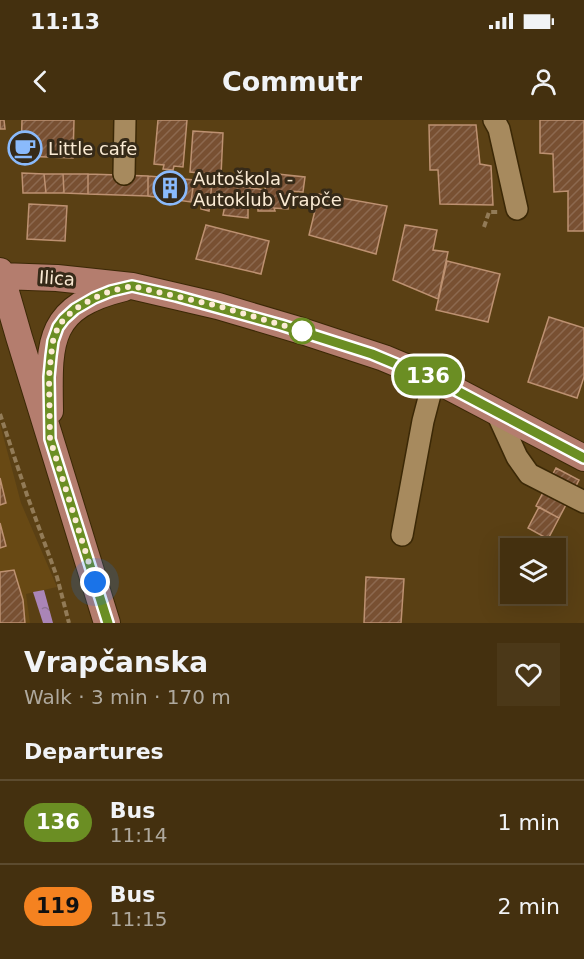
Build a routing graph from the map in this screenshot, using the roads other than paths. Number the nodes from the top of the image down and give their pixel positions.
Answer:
1 (125, 120) edge
2 (494, 120) edge
3 (124, 174) dead end
4 (511, 210) road end
5 (0, 274) edge
6 (132, 286) junction
7 (434, 379) junction
8 (496, 411) junction
9 (50, 439) junction
10 (584, 458) edge
11 (584, 502) edge
12 (402, 535) dead end
13 (108, 623) edge

1 - 3 street
2 - 4 street
5 - 6 main road, Ilica
5 - 9 main road
6 - 7 main road, Ilica
6 - 9 main road
7 - 8 main road, Ilica
7 - 12 street
8 - 10 main road, Ilica
8 - 11 street
9 - 13 main road

